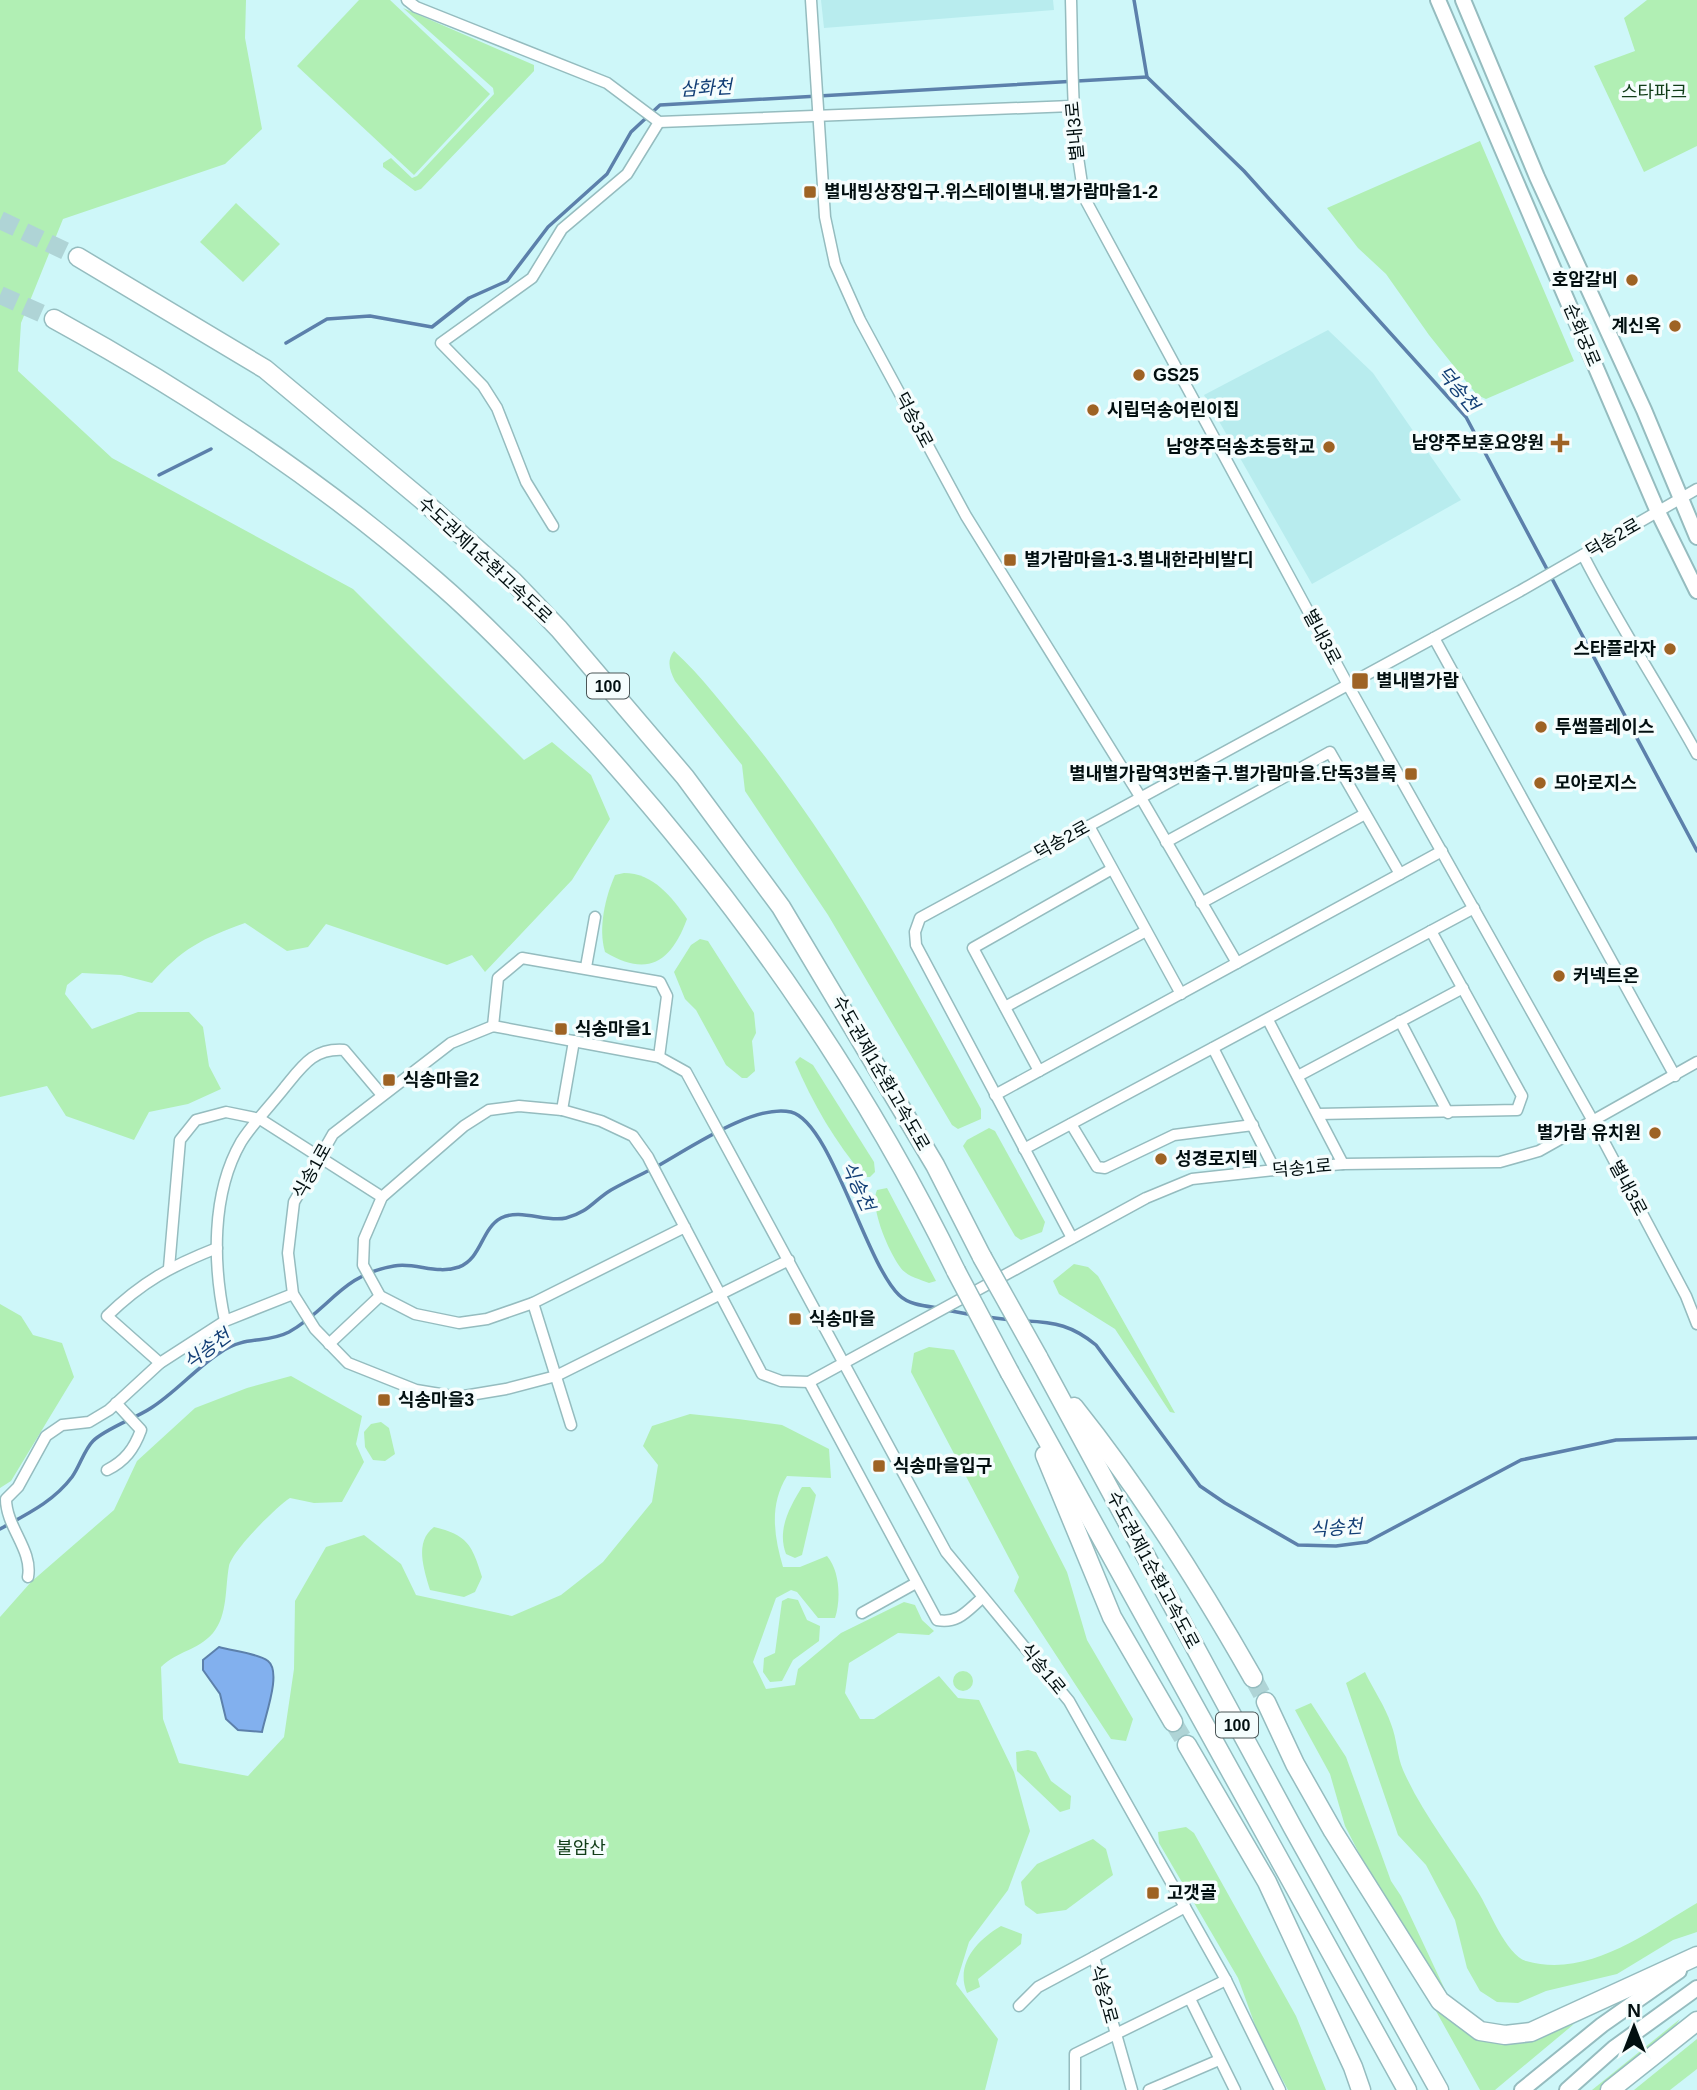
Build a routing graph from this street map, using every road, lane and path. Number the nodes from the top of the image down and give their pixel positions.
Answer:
1 (407, 0) edge
2 (811, 0) edge
3 (1071, 0) edge
4 (1438, 0) edge
5 (1463, 0) edge
6 (1072, 106) junction
7 (818, 115) junction
8 (656, 120) junction
9 (78, 257) tunnel mouth
10 (54, 319) tunnel mouth
11 (1697, 489) edge
12 (1682, 498) junction
13 (1658, 512) junction
14 (553, 526) dead end
15 (1697, 537) edge
16 (1583, 555) junction
17 (1697, 591) edge
18 (1434, 638) junction
19 (1348, 685) junction
20 (1697, 754) edge
21 (1141, 798) junction
22 (1365, 814) junction
23 (1088, 826) junction
24 (1166, 842) junction
25 (1441, 851) junction
26 (1112, 869) junction
27 (1400, 874) junction
28 (1201, 902) junction
29 (1474, 908) junction
30 (595, 917) dead end
31 (1431, 931) junction
32 (1146, 932) junction
33 (1237, 963) junction
34 (586, 967) junction
35 (1463, 988) junction
36 (1181, 994) junction
37 (1005, 1007) junction
38 (1268, 1020) junction
39 (1400, 1021) junction
40 (493, 1026) junction
41 (574, 1041) junction
42 (1213, 1048) junction
43 (659, 1056) junction
44 (1697, 1062) edge
45 (1039, 1071) junction
46 (1298, 1076) junction
47 (1675, 1076) junction
48 (382, 1095) junction
49 (995, 1095) junction
50 (562, 1110) junction
51 (1448, 1113) junction
52 (1318, 1114) junction
53 (260, 1119) junction
54 (1593, 1121) junction
55 (1071, 1124) junction
56 (1253, 1125) junction
57 (1024, 1149) junction
58 (318, 1158) junction
59 (1343, 1164) junction
60 (1275, 1170) junction
61 (382, 1197) junction
62 (685, 1227) junction
63 (1072, 1238) junction
64 (217, 1248) junction
65 (789, 1260) junction
66 (169, 1268) junction
67 (293, 1294) junction
68 (720, 1295) junction
69 (380, 1296) junction
70 (533, 1303) junction
71 (225, 1321) junction
72 (1697, 1324) edge
73 (329, 1344) junction
74 (160, 1363) junction
75 (844, 1363) junction
76 (1041, 1364) junction
77 (556, 1376) junction
78 (1013, 1378) junction
79 (809, 1382) junction
80 (119, 1406) junction
81 (571, 1425) dead end
82 (107, 1470) dead end
83 (4, 1504) edge
84 (28, 1577) dead end
85 (916, 1583) junction
86 (982, 1598) junction
87 (862, 1613) dead end
88 (1253, 1678) tunnel mouth
89 (1266, 1702) tunnel mouth
90 (1173, 1722) tunnel mouth
91 (1186, 1745) tunnel mouth
92 (1185, 1907) junction
93 (1094, 1957) junction
94 (1697, 1957) edge
95 (1226, 1980) junction
96 (1697, 1988) edge
97 (1190, 1998) junction
98 (1019, 2006) dead end
99 (1697, 2021) edge
100 (1115, 2035) junction
101 (1219, 2060) junction
102 (1075, 2090) edge
103 (1132, 2090) edge
104 (1149, 2090) edge
105 (1235, 2090) edge
106 (1280, 2090) edge
107 (1361, 2090) edge
108 (1407, 2090) edge
109 (1439, 2090) edge
110 (1522, 2090) edge
111 (1567, 2090) edge
112 (1610, 2090) edge

1 - 8 street
2 - 7 street, 덕송3로
3 - 6 street, 별내3로
4 - 13 street, 순화궁로
5 - 12 street, 순화궁로
6 - 7 street
6 - 19 street, 별내3로
7 - 8 street
7 - 21 street, 덕송3로
8 - 14 street
9 - 76 highway, 수도권제1순환고속도로 / 100, bridge
10 - 78 highway, 수도권제1순환고속도로 / 100, bridge
11 - 12 street, 덕송2로
12 - 13 street, 덕송2로
12 - 15 street, 순화궁로
13 - 16 street, 덕송2로
13 - 17 street, 순화궁로
16 - 18 street, 덕송2로
16 - 20 street
18 - 19 street, 덕송2로
18 - 47 street
19 - 21 street, 덕송2로
19 - 25 street, 별내3로
21 - 23 street, 덕송2로
21 - 24 street, 덕송3로
22 - 24 street
22 - 27 street
22 - 28 street
23 - 26 street
23 - 49 street, 덕송2로
24 - 28 street, 덕송3로
25 - 27 street
25 - 29 street, 별내3로
26 - 32 street
26 - 37 street
27 - 33 street
28 - 33 street, 덕송3로
29 - 31 street
29 - 54 street, 별내3로
30 - 34 street
31 - 35 street
31 - 38 street
32 - 36 street
32 - 37 street
33 - 36 street
34 - 40 street
34 - 43 street
35 - 39 street
35 - 51 street
36 - 45 street
37 - 45 street
38 - 42 street
38 - 46 street
39 - 46 street
39 - 51 street
40 - 41 street, 식송1로
40 - 48 street, 식송1로
41 - 43 street, 식송1로
41 - 50 street
42 - 55 street
42 - 56 street
43 - 65 street, 식송1로
44 - 47 street, 덕송1로
45 - 49 street
46 - 52 street
47 - 54 street, 덕송1로
48 - 53 street
48 - 58 street, 식송1로
49 - 57 street, 덕송2로
50 - 61 street
50 - 62 street
51 - 52 street
52 - 59 street
53 - 58 street
53 - 64 street
53 - 66 street
54 - 59 street, 덕송1로
54 - 72 street, 별내3로
55 - 56 street
55 - 57 street
56 - 60 street
57 - 63 street, 덕송2로
58 - 61 street
58 - 67 street, 식송1로
59 - 60 street, 덕송1로
60 - 63 street, 덕송1로
61 - 69 street
62 - 68 street
62 - 70 street
63 - 75 street, 덕송1로
64 - 66 street
64 - 71 street
65 - 68 street, 식송1로
65 - 75 street, 식송1로
66 - 74 street
67 - 71 street
67 - 73 street, 식송1로
68 - 77 street, 식송1로
68 - 79 street
69 - 70 street
69 - 73 street
70 - 77 street
71 - 74 street
73 - 77 street, 식송1로
74 - 80 street
75 - 79 street, 덕송1로
75 - 86 street, 식송1로
76 - 88 highway
76 - 109 highway, 수도권제1순환고속도로 / 100
77 - 81 street
78 - 90 highway
78 - 108 highway, 수도권제1순환고속도로 / 100
79 - 85 street
80 - 82 street
80 - 83 street
83 - 84 street
85 - 86 street
85 - 87 street
86 - 92 street, 식송1로
89 - 94 highway
91 - 107 highway
92 - 93 street, 식송2로
92 - 95 street, 식송1로
93 - 98 street
93 - 100 street, 식송2로
94 - 110 street
95 - 97 street
95 - 106 street, 식송1로
96 - 111 street
97 - 100 street
97 - 101 street
99 - 112 highway
100 - 102 street
100 - 103 street, 식송2로
101 - 104 street
101 - 105 street

